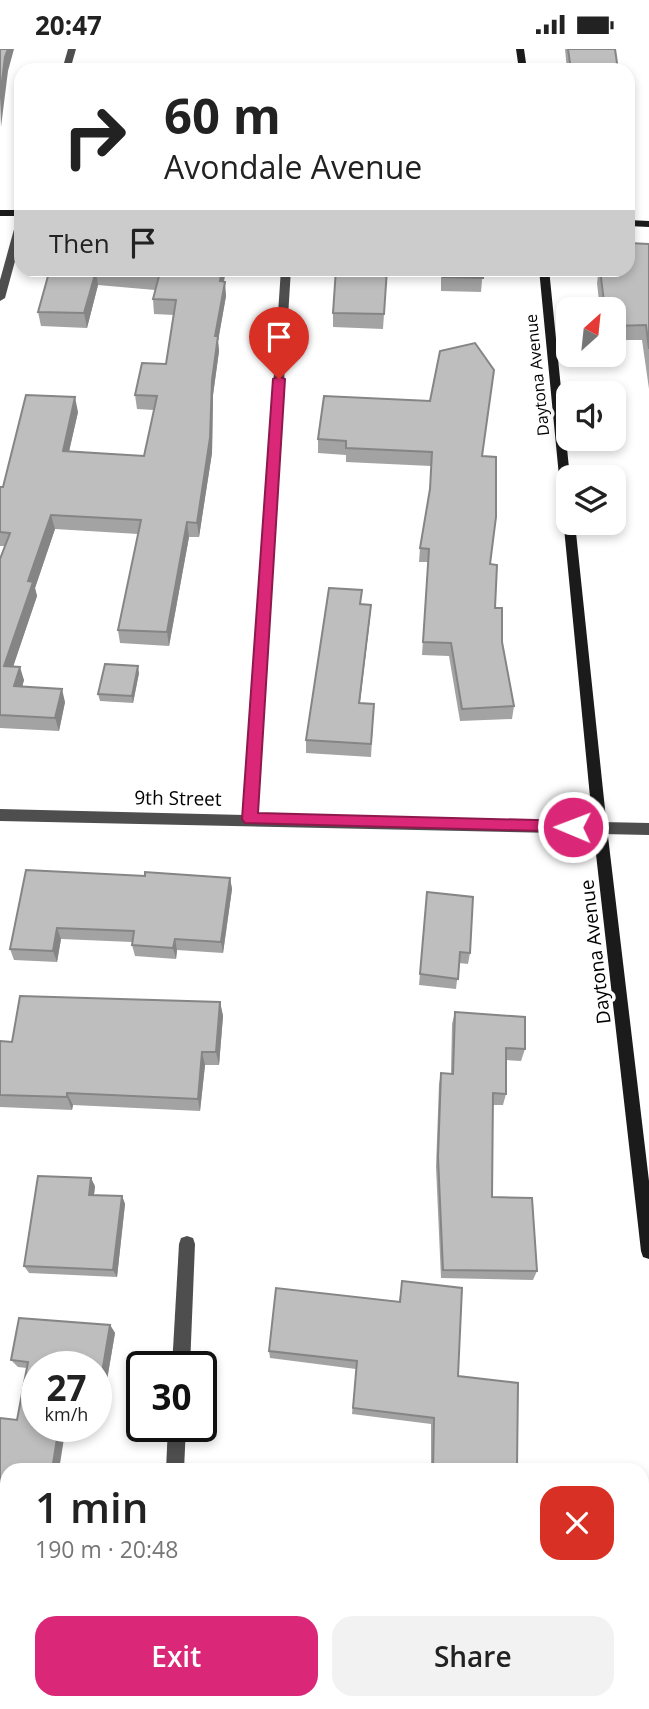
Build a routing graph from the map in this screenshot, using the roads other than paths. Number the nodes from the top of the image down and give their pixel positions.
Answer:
1 (14, 247) edge
2 (285, 277) edge
3 (545, 277) edge
4 (0, 298) edge
5 (563, 465) edge
6 (570, 535) edge
7 (0, 815) edge
8 (250, 819) junction
9 (600, 828) junction
10 (649, 829) edge
11 (187, 1244) dead end
12 (649, 1251) edge
13 (182, 1351) edge
14 (176, 1442) edge
15 (175, 1463) edge

1 - 4 street
2 - 8 street
3 - 5 street, Daytona Avenue
6 - 9 street, Daytona Avenue
7 - 8 street, 9th Street
8 - 9 street, 9th Street
9 - 10 street, 9th Street
9 - 12 street, Daytona Avenue
11 - 13 street
14 - 15 street

